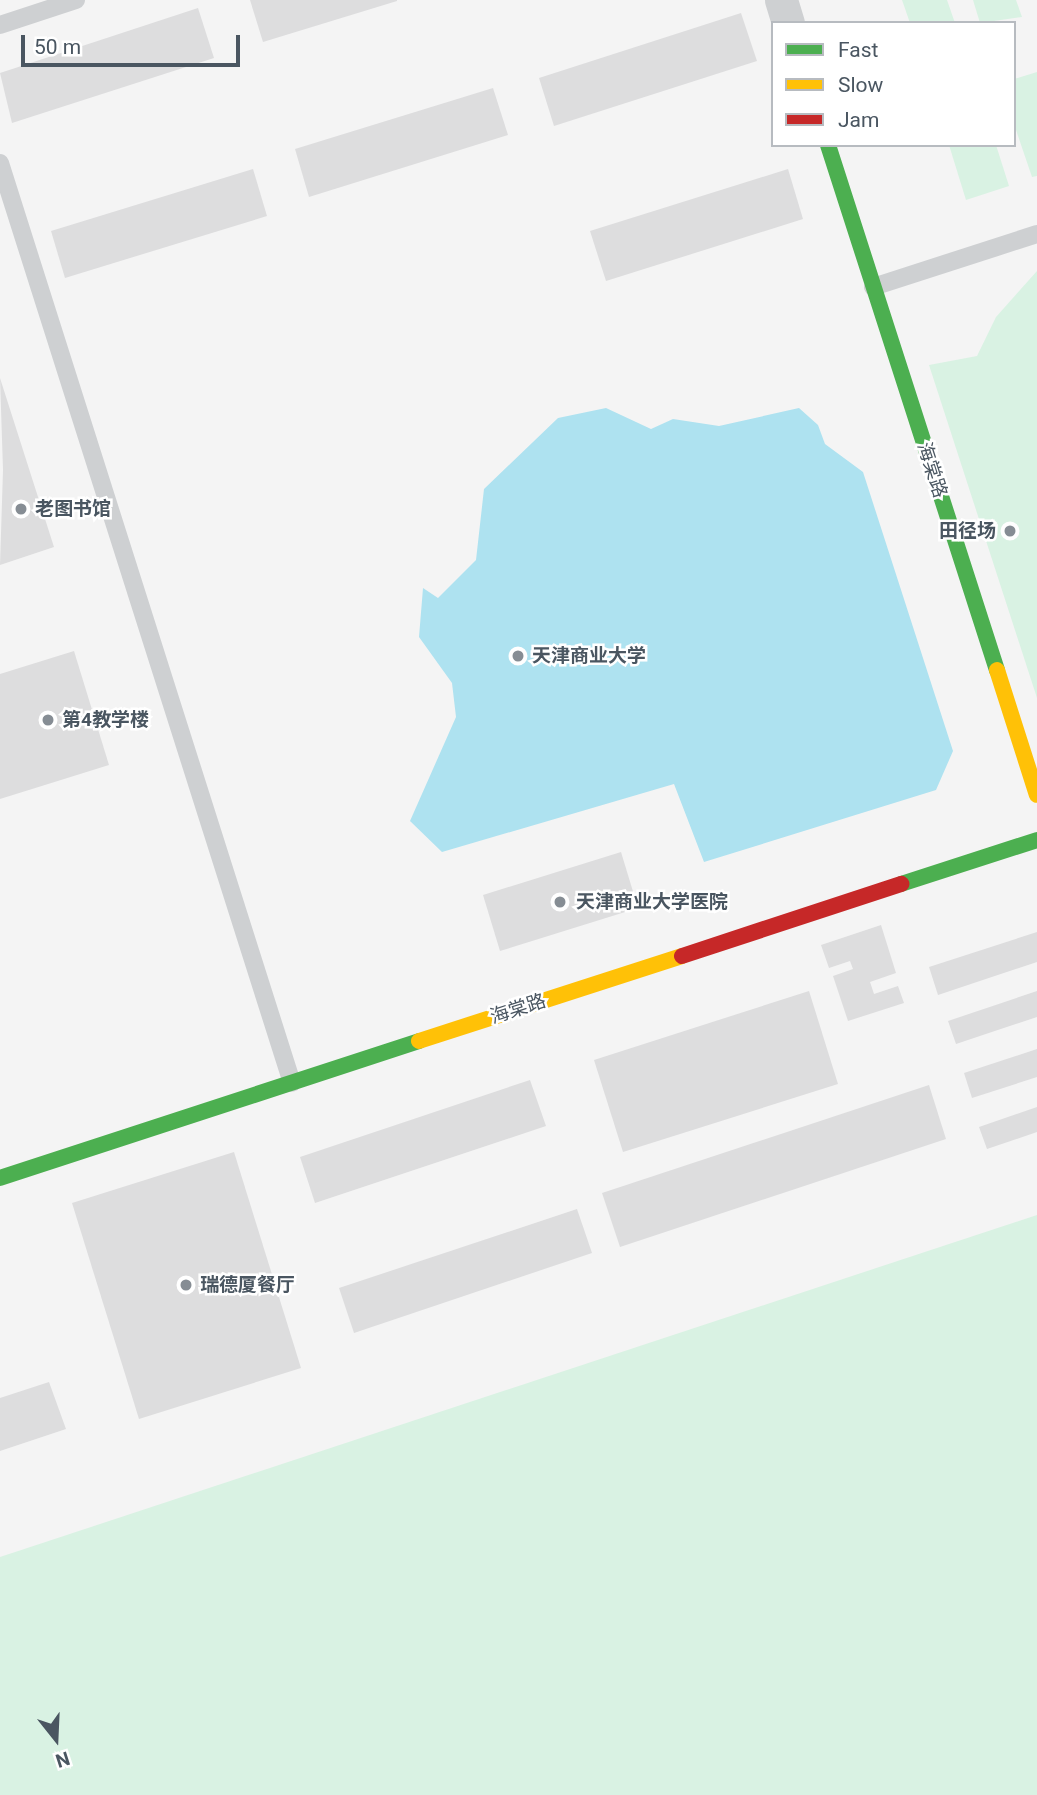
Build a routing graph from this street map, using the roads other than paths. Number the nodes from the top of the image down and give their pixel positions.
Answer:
1 (76, 0) edge
2 (781, 0) edge
3 (787, 21) edge
4 (0, 25) edge
5 (829, 147) edge
6 (0, 163) edge
7 (1037, 234) edge
8 (873, 287) junction
9 (1037, 795) edge
10 (1037, 840) edge
11 (292, 1083) junction
12 (0, 1178) edge

1 - 4 lane
2 - 3 street
5 - 8 street, 海棠路
6 - 11 lane
7 - 8 lane
8 - 9 street, 海棠路
10 - 11 street, 海棠路
11 - 12 street, 海棠路

